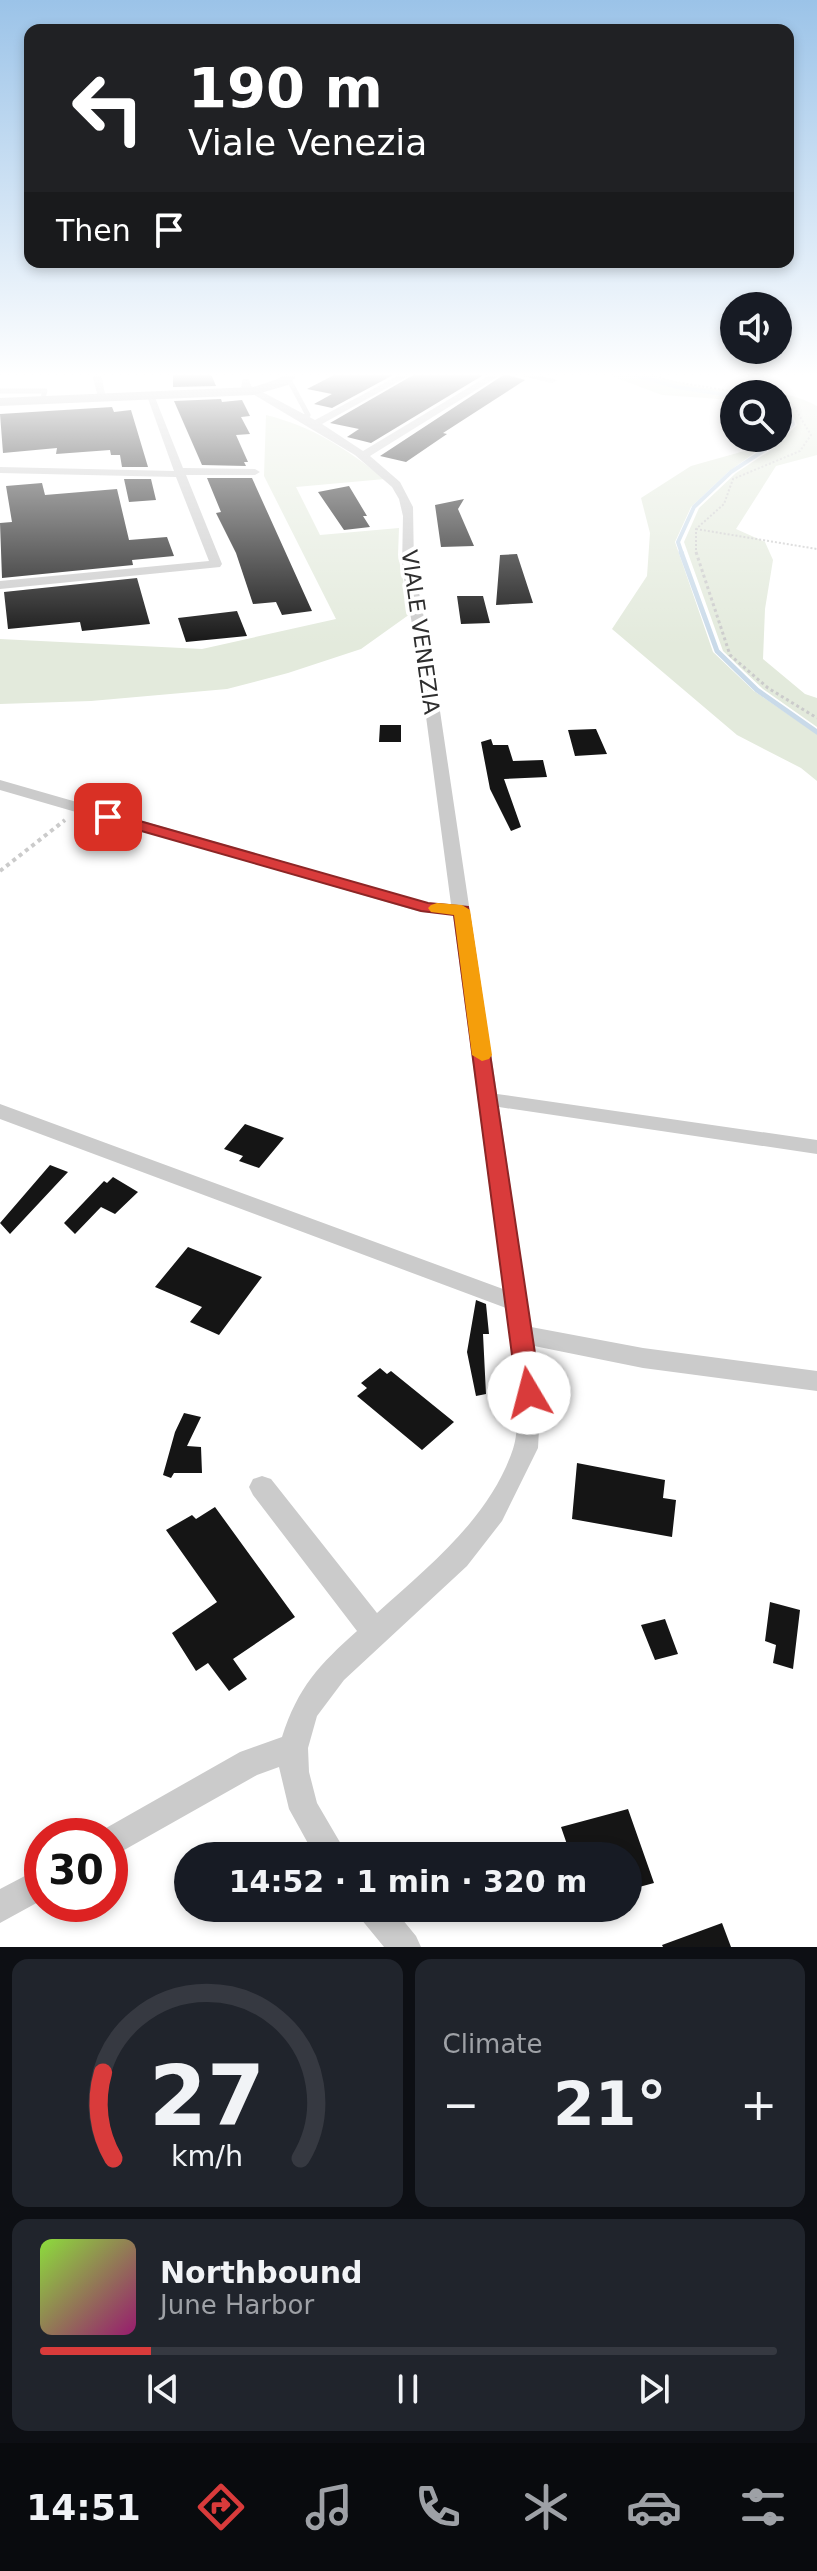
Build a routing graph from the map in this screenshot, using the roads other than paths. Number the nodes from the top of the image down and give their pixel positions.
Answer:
1 (97, 465) edge
2 (177, 465) edge
3 (374, 465) edge
4 (179, 469) junction
5 (0, 470) edge
6 (255, 472) dead end
7 (197, 514) junction
8 (184, 515) dead end
9 (0, 585) edge
10 (0, 785) edge
11 (462, 910) junction
12 (488, 1099) junction
13 (0, 1111) edge
14 (817, 1147) edge
15 (516, 1303) junction
16 (521, 1334) junction
17 (817, 1381) edge
18 (262, 1487) dead end
19 (375, 1632) junction
20 (293, 1748) junction
21 (128, 1833) edge
22 (324, 1842) edge
23 (24, 1893) edge
24 (0, 1907) edge
25 (384, 1922) edge
26 (405, 1947) edge

1 - 4 street
2 - 4 street
3 - 11 street, VIALE VENEZIA
4 - 5 street
4 - 6 street
4 - 7 street
7 - 8 lane
7 - 9 street
10 - 11 street
11 - 12 street, VIALE VENEZIA
12 - 14 street
12 - 15 street, VIALE VENEZIA
13 - 15 street
15 - 16 street, VIALE VENEZIA
16 - 17 street
16 - 19 street, VIALE VENEZIA
18 - 19 street
19 - 20 street, VIALE VENEZIA
20 - 21 street
20 - 22 street, VIALE VENEZIA
23 - 24 street
25 - 26 street

